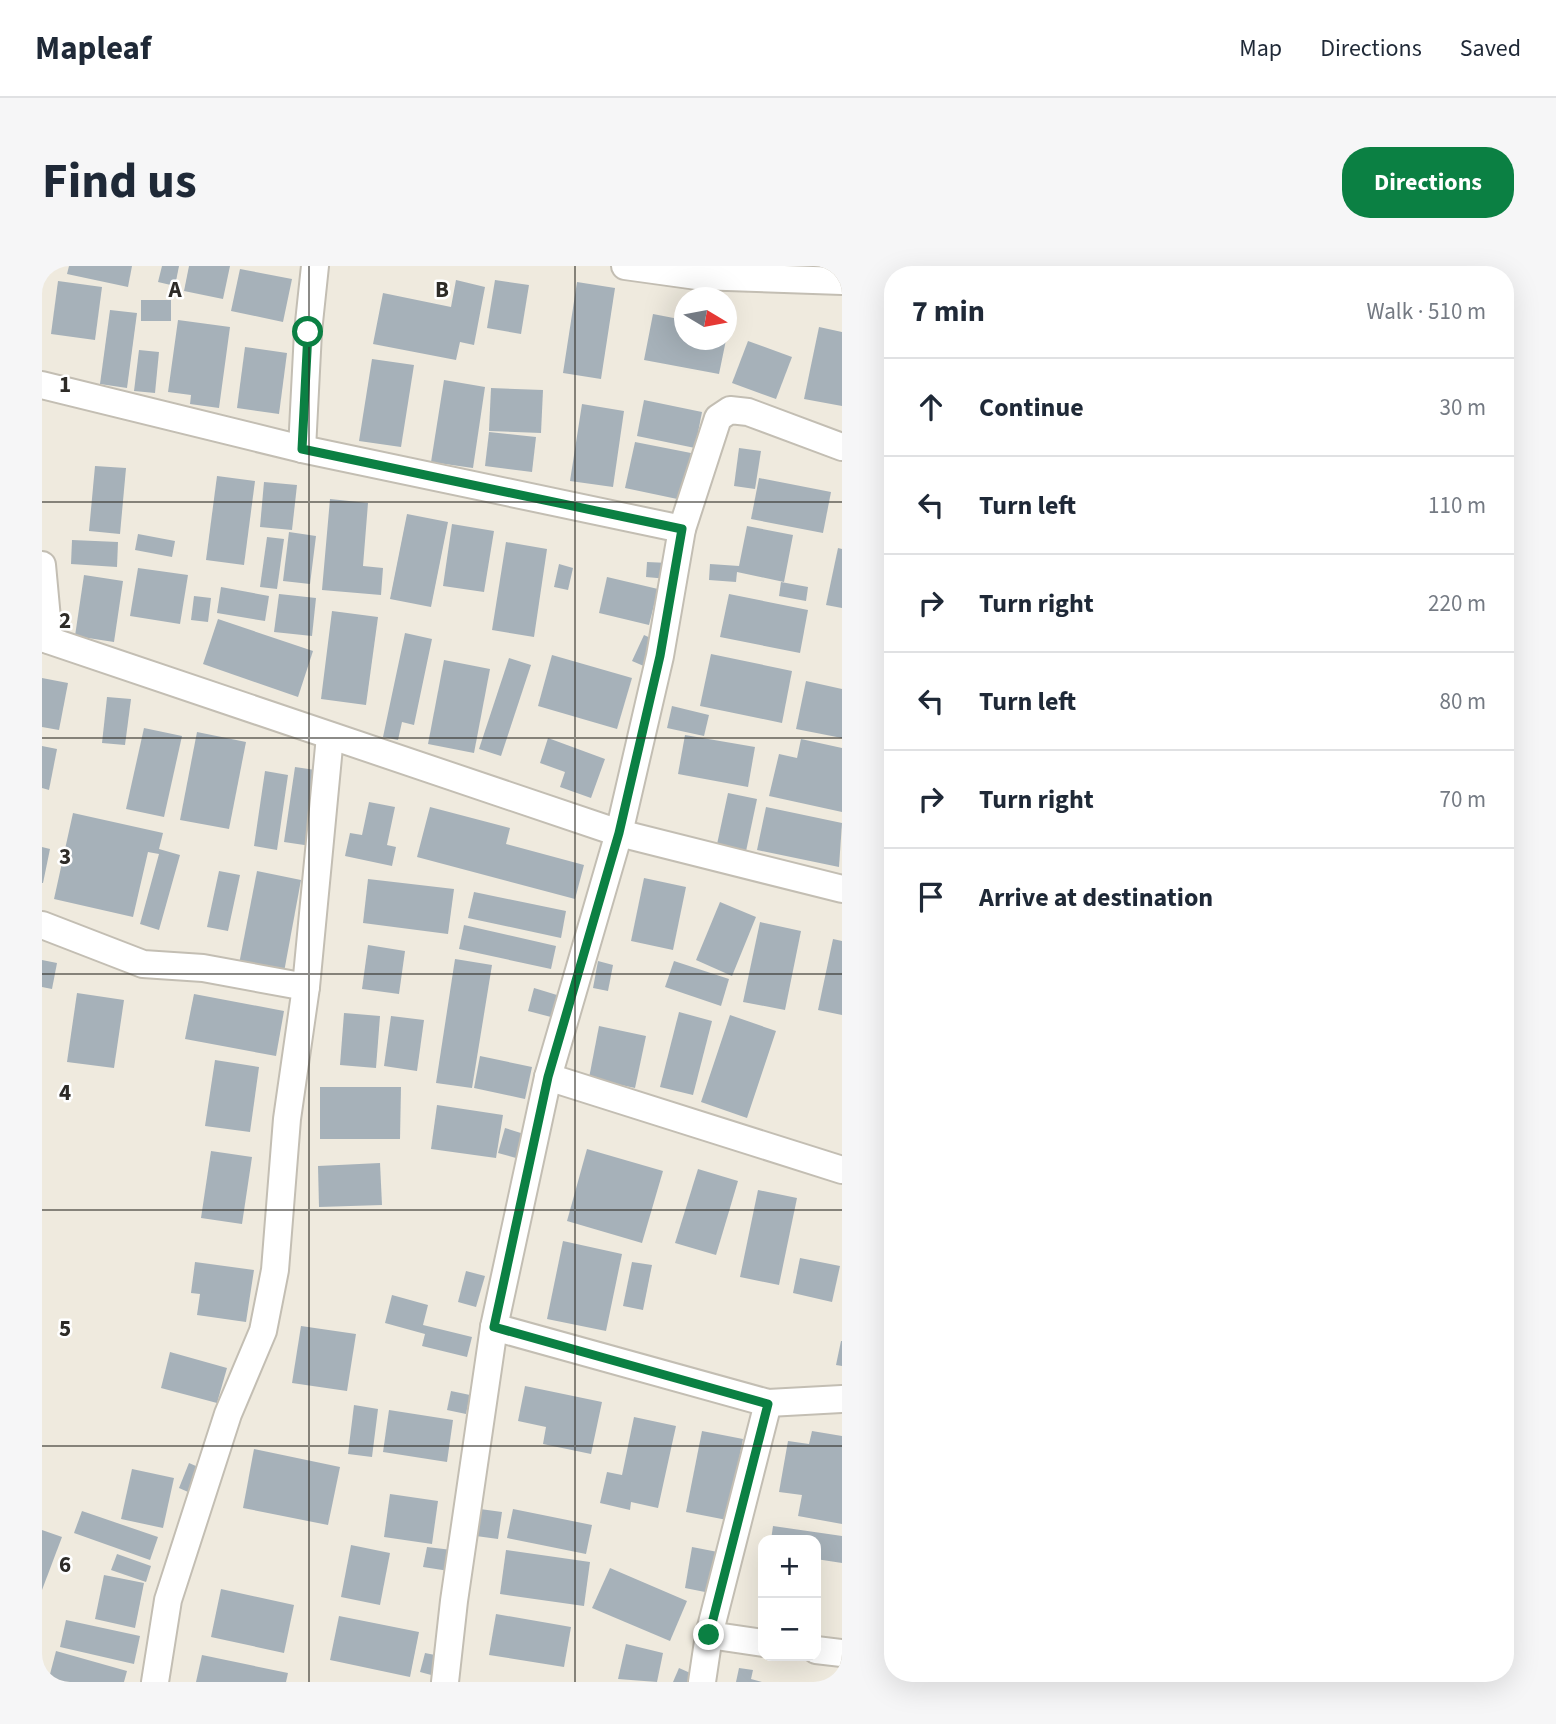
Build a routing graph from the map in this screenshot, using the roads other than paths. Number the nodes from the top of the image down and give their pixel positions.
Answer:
1 (316, 266) edge
2 (626, 266) edge
3 (842, 281) edge
4 (42, 384) edge
5 (842, 447) edge
6 (302, 449) junction
7 (682, 529) junction
8 (42, 565) edge
9 (46, 639) edge
10 (330, 736) junction
11 (619, 833) junction
12 (842, 889) edge
13 (42, 925) edge
14 (306, 987) junction
15 (548, 1077) junction
16 (842, 1170) edge
17 (494, 1327) junction
18 (842, 1399) edge
19 (768, 1404) junction
20 (709, 1635) junction
21 (758, 1642) edge
22 (821, 1651) edge
23 (842, 1653) edge
24 (155, 1682) edge
25 (445, 1682) edge
26 (702, 1682) edge

1 - 6 street
2 - 3 street
4 - 6 street
5 - 7 street
6 - 7 street
7 - 11 street
8 - 9 street
9 - 10 street
10 - 11 street
10 - 14 street
11 - 12 street
11 - 15 street
13 - 14 street
14 - 24 street
15 - 16 street
15 - 17 street
17 - 19 street
17 - 25 street
18 - 19 street
19 - 20 street
20 - 21 street
20 - 26 street
22 - 23 street

